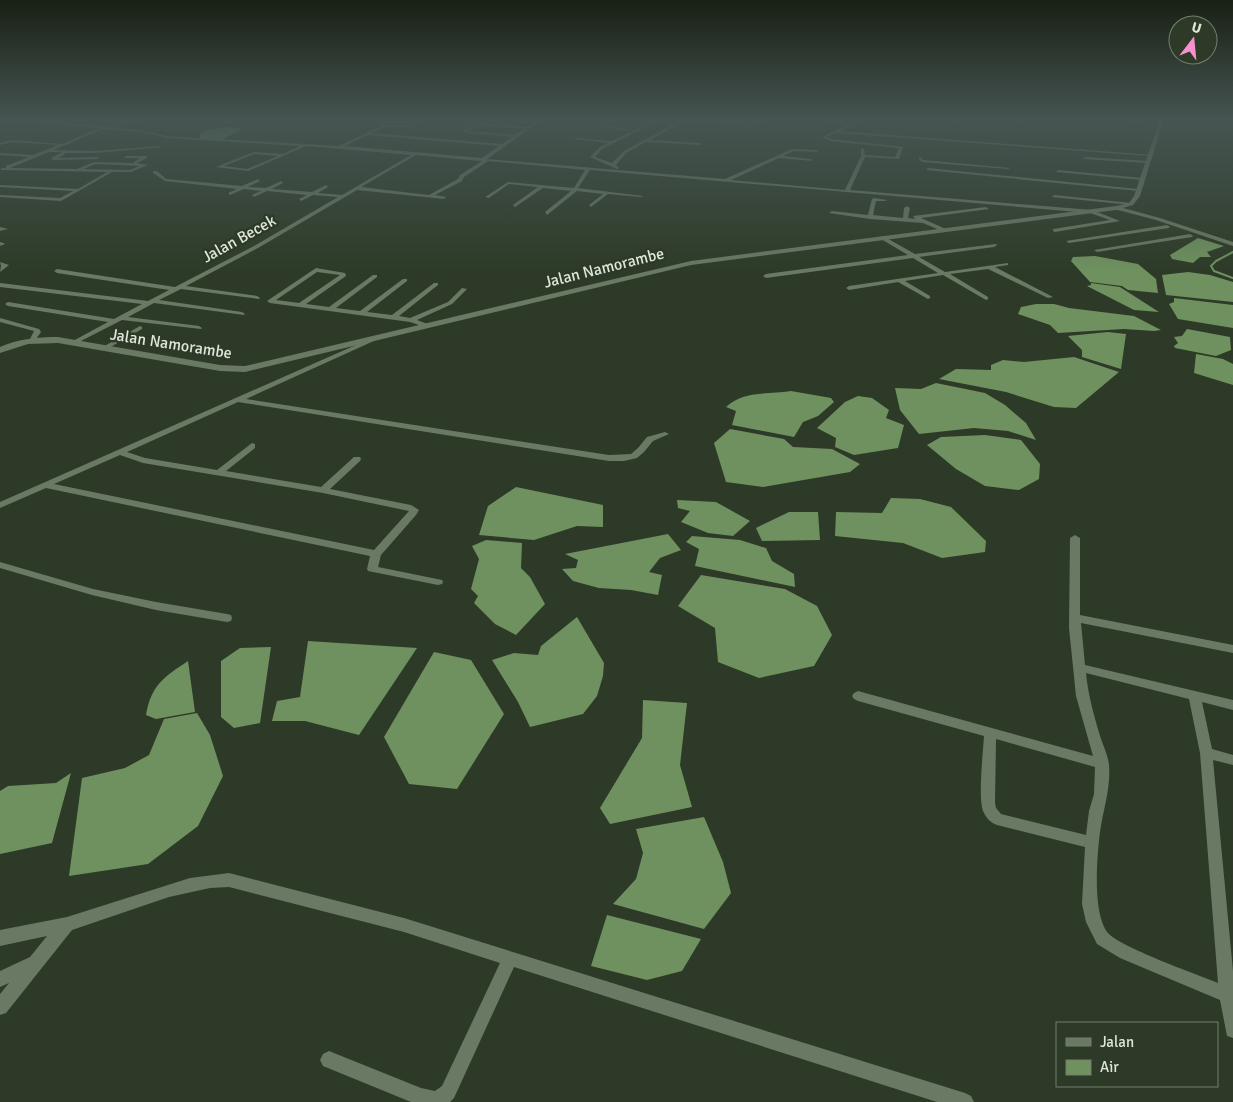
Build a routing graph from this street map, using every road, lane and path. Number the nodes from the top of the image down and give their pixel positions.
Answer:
1 (92, 170) edge
2 (136, 170) edge
3 (386, 170) edge
4 (469, 170) edge
5 (588, 170) edge
6 (595, 170) edge
7 (747, 170) edge
8 (856, 170) edge
9 (934, 170) edge
10 (977, 170) edge
11 (1145, 170) edge
12 (111, 171) junction
13 (1058, 171) dead end
14 (156, 172) dead end
15 (621, 172) joint
16 (955, 172) joint
17 (977, 174) junction
18 (1033, 174) dead end
19 (188, 177) dead end
20 (1142, 179) junction
21 (258, 180) dead end
22 (726, 180) junction
23 (1036, 181) junction
24 (178, 182) junction
25 (281, 182) dead end
26 (199, 184) junction
27 (303, 185) dead end
28 (0, 186) edge
29 (221, 186) junction
30 (326, 186) dead end
31 (543, 186) junction
32 (244, 187) junction
33 (164, 188) dead end
34 (355, 188) junction
35 (268, 189) junction
36 (78, 190) junction
37 (185, 190) dead end
38 (575, 190) junction
39 (290, 191) junction
40 (847, 191) junction
41 (207, 192) dead end
42 (348, 192) junction
43 (314, 193) junction
44 (607, 193) junction
45 (1137, 193) junction
46 (230, 194) dead end
47 (0, 196) edge
48 (254, 196) dead end
49 (341, 196) junction
50 (1054, 196) dead end
51 (487, 197) dead end
52 (277, 198) dead end
53 (429, 198) junction
54 (444, 198) dead end
55 (300, 200) dead end
56 (637, 200) dead end
57 (1131, 204) junction
58 (515, 206) dead end
59 (591, 206) dead end
60 (907, 208) dead end
61 (986, 208) junction
62 (1116, 208) junction
63 (1024, 212) dead end
64 (1090, 212) junction
65 (547, 213) dead end
66 (832, 213) dead end
67 (870, 217) junction
68 (915, 217) junction
69 (905, 219) junction
70 (924, 222) junction
71 (1112, 222) junction
72 (1167, 227) dead end
73 (944, 230) junction
74 (1055, 230) dead end
75 (1136, 231) junction
76 (1190, 236) dead end
77 (883, 238) junction
78 (1069, 240) dead end
79 (1160, 241) junction
80 (1233, 244) edge
81 (994, 245) dead end
82 (1097, 250) dead end
83 (913, 256) junction
84 (0, 264) edge
85 (1006, 264) dead end
86 (989, 267) junction
87 (0, 270) edge
88 (57, 271) dead end
89 (943, 273) junction
90 (375, 276) dead end
91 (766, 276) dead end
92 (405, 280) dead end
93 (899, 280) junction
94 (436, 284) dead end
95 (0, 285) edge
96 (176, 288) junction
97 (849, 288) dead end
98 (464, 289) dead end
99 (1050, 297) dead end
100 (257, 298) dead end
101 (928, 298) dead end
102 (986, 298) dead end
103 (150, 302) junction
104 (8, 304) dead end
105 (300, 305) junction
106 (331, 309) junction
107 (362, 313) junction
108 (242, 314) dead end
109 (394, 317) junction
110 (118, 319) junction
111 (0, 320) edge
112 (411, 320) junction
113 (428, 326) junction
114 (140, 328) dead end
115 (199, 328) dead end
116 (374, 339) junction
117 (32, 341) junction
118 (73, 343) junction
119 (105, 348) junction
120 (0, 350) edge
121 (238, 400) junction
122 (665, 434) dead end
123 (252, 446) dead end
124 (120, 452) junction
125 (357, 459) dead end
126 (219, 472) junction
127 (44, 485) junction
128 (323, 490) junction
129 (0, 505) edge
130 (1075, 538) dead end
131 (376, 554) junction
132 (0, 565) edge
133 (438, 582) dead end
134 (227, 618) dead end
135 (1076, 618) junction
136 (1233, 649) edge
137 (1081, 668) junction
138 (858, 696) dead end
139 (1195, 696) junction
140 (1233, 705) edge
141 (990, 733) junction
142 (1206, 753) junction
143 (1233, 760) edge
144 (1102, 764) junction
145 (1092, 843) junction
146 (67, 924) junction
147 (0, 938) edge
148 (510, 959) junction
149 (36, 962) junction
150 (0, 979) edge
151 (1227, 995) junction
152 (0, 1007) edge
153 (1233, 1030) edge
154 (329, 1060) dead end
155 (965, 1102) edge

1 - 12 street
2 - 12 street
3 - 34 street, Jalan Becek
4 - 53 street
5 - 38 street
6 - 15 street
7 - 22 street
8 - 40 street
9 - 16 street
10 - 17 street
11 - 20 main road
12 - 36 street
13 - 20 street
14 - 24 street
15 - 22 street
16 - 17 street
17 - 23 street
18 - 23 street
19 - 24 street
20 - 45 main road
21 - 32 street
22 - 40 street
23 - 45 street
24 - 26 street
24 - 33 street
25 - 35 street
26 - 29 street
26 - 37 street
27 - 39 street
28 - 36 street
29 - 32 street
29 - 41 street
30 - 43 street
31 - 38 street
31 - 51 street
31 - 58 street
32 - 35 street
32 - 46 street
34 - 42 street, Jalan Becek
34 - 53 street
35 - 39 street
35 - 48 street
36 - 47 street
38 - 44 street
38 - 65 street
39 - 43 street
39 - 52 street
40 - 64 street
42 - 49 street, Jalan Becek
42 - 53 street
43 - 49 street
43 - 55 street
44 - 56 street
44 - 59 street
45 - 57 main road
49 - 96 street, Jalan Becek
50 - 57 street
53 - 54 street
57 - 62 main road, Jalan Namorambe
60 - 69 street
61 - 63 street
61 - 67 street
61 - 68 street
62 - 64 main road, Jalan Namorambe
62 - 80 street
64 - 71 street
64 - 73 main road, Jalan Namorambe
66 - 67 street
67 - 69 street
68 - 69 street
68 - 70 street
69 - 70 street
70 - 73 street
71 - 74 street
71 - 75 street
72 - 75 street
73 - 77 main road, Jalan Namorambe
75 - 78 street
75 - 79 street
76 - 79 street
77 - 83 street
77 - 113 main road, Jalan Namorambe
79 - 82 street
81 - 83 street
83 - 89 street
83 - 91 street
84 - 87 street
85 - 86 street
86 - 89 street
86 - 99 street
88 - 96 street
89 - 93 street
89 - 102 street
90 - 106 street
92 - 107 street
93 - 97 street
93 - 101 street
94 - 109 street
95 - 103 street
96 - 100 street
96 - 103 street, Jalan Becek
98 - 112 street
103 - 108 street
103 - 110 street, Jalan Becek
104 - 110 street
105 - 105 street
105 - 106 street
106 - 107 street
107 - 109 street
109 - 112 street
110 - 115 street
110 - 118 street, Jalan Becek
111 - 117 street
112 - 113 street
113 - 116 main road, Jalan Namorambe
114 - 119 street
116 - 119 main road, Jalan Namorambe
116 - 121 street
117 - 118 main road, Jalan Namorambe
117 - 120 main road, Jalan Namorambe
118 - 119 main road, Jalan Namorambe
121 - 122 street
121 - 124 street
123 - 126 street
124 - 126 street
124 - 127 street
125 - 128 street
126 - 128 street
127 - 129 street
127 - 131 street
128 - 131 street
130 - 135 street
131 - 133 street
132 - 134 street
135 - 136 street
135 - 137 street
137 - 139 street
137 - 144 street
138 - 141 street
139 - 140 street
139 - 142 street
141 - 144 street
141 - 145 street
142 - 143 street
142 - 151 street
144 - 145 street
145 - 151 street
146 - 147 street
146 - 148 street
146 - 149 street
148 - 154 street
148 - 155 street
149 - 150 street
149 - 152 street
151 - 153 street

